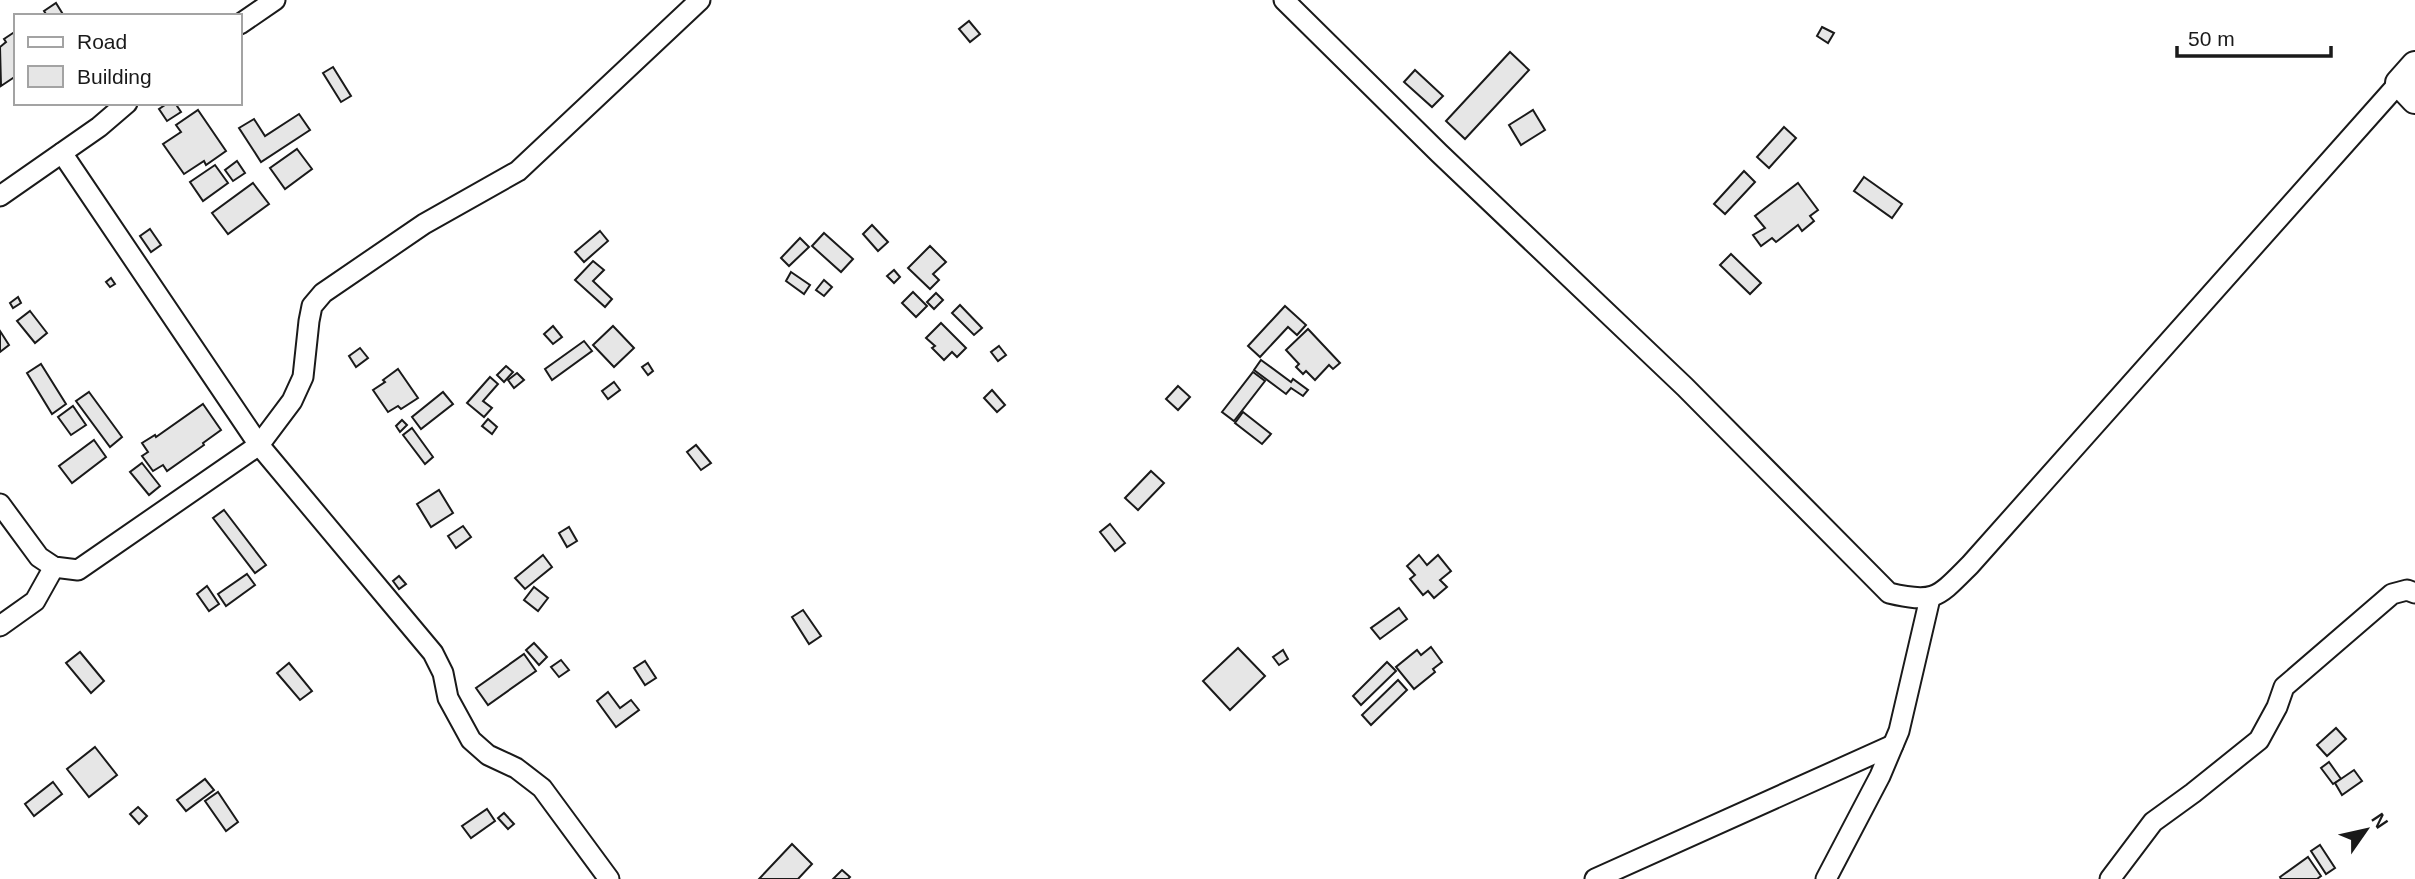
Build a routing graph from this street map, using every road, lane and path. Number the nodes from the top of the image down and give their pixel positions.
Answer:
1 (275, 0) edge
2 (700, 0) edge
3 (1284, 0) edge
4 (242, 23) edge
5 (2410, 83) edge
6 (125, 105) edge
7 (62, 153) junction
8 (0, 196) edge
9 (259, 445) junction
10 (0, 504) edge
11 (54, 567) junction
12 (2415, 593) edge
13 (1930, 598) junction
14 (0, 626) edge
15 (1894, 745) junction
16 (609, 879) edge
17 (1595, 879) edge
18 (1826, 879) edge
19 (2110, 879) edge

1 - 4 street
2 - 9 street
3 - 13 street
5 - 13 street
6 - 7 street
7 - 8 street
7 - 9 street
9 - 11 street
9 - 16 street
10 - 11 street
11 - 14 street
12 - 19 street
13 - 15 street
15 - 17 street
15 - 18 street

